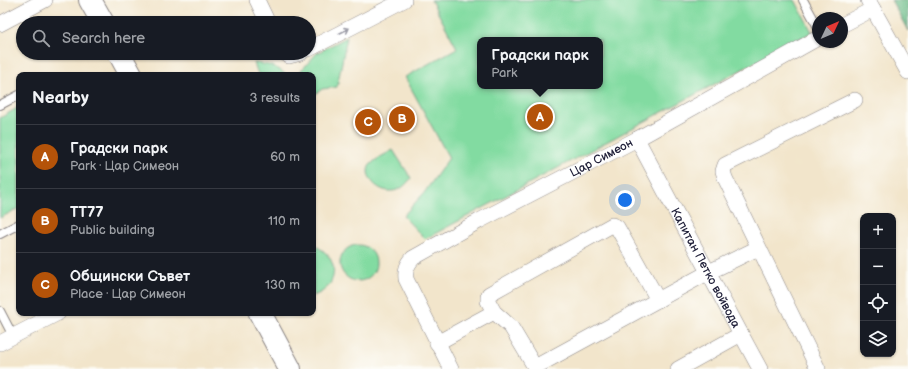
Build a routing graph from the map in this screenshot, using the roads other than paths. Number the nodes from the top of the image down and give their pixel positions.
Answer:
1 (45, 0) edge
2 (90, 0) edge
3 (257, 0) edge
4 (404, 0) edge
5 (803, 0) edge
6 (870, 4) edge
7 (99, 16) edge
8 (265, 16) edge
9 (812, 16) edge
10 (848, 21) edge
11 (0, 24) edge
12 (812, 41) edge
13 (316, 45) edge
14 (123, 60) edge
15 (129, 72) edge
16 (908, 72) edge
17 (16, 97) edge
18 (855, 100) dead end
19 (0, 105) edge
20 (637, 139) junction
21 (16, 226) edge
22 (0, 234) edge
23 (758, 248) junction
24 (709, 272) junction
25 (658, 300) junction
26 (0, 311) edge
27 (494, 312) junction
28 (52, 316) edge
29 (262, 316) edge
30 (741, 334) junction
31 (13, 336) junction
32 (0, 343) edge
33 (438, 343) junction
34 (535, 368) edge
35 (290, 369) edge
36 (451, 369) edge
37 (678, 369) edge
38 (760, 369) edge
39 (818, 369) edge

1 - 11 street
2 - 7 street
3 - 8 street
13 -> 4 street
5 - 9 lane
6 - 10 street
6 - 16 street
12 - 20 street, Цар Симеон
14 - 15 street
17 - 19 lane
18 - 23 street
20 - 24 street, Капитан Петко войвода
20 - 33 street, Цар Симеон
21 - 22 lane
23 - 24 street
23 - 39 street
24 - 25 street
24 - 30 street, Капитан Петко войвода
25 - 27 street
25 - 34 street
26 - 31 lane
27 - 33 street
27 - 34 street
28 - 31 street
29 - 35 street
30 - 37 street, Капитан Петко войвода
30 - 38 street
31 - 32 street
33 - 36 street, Цар Симеон

